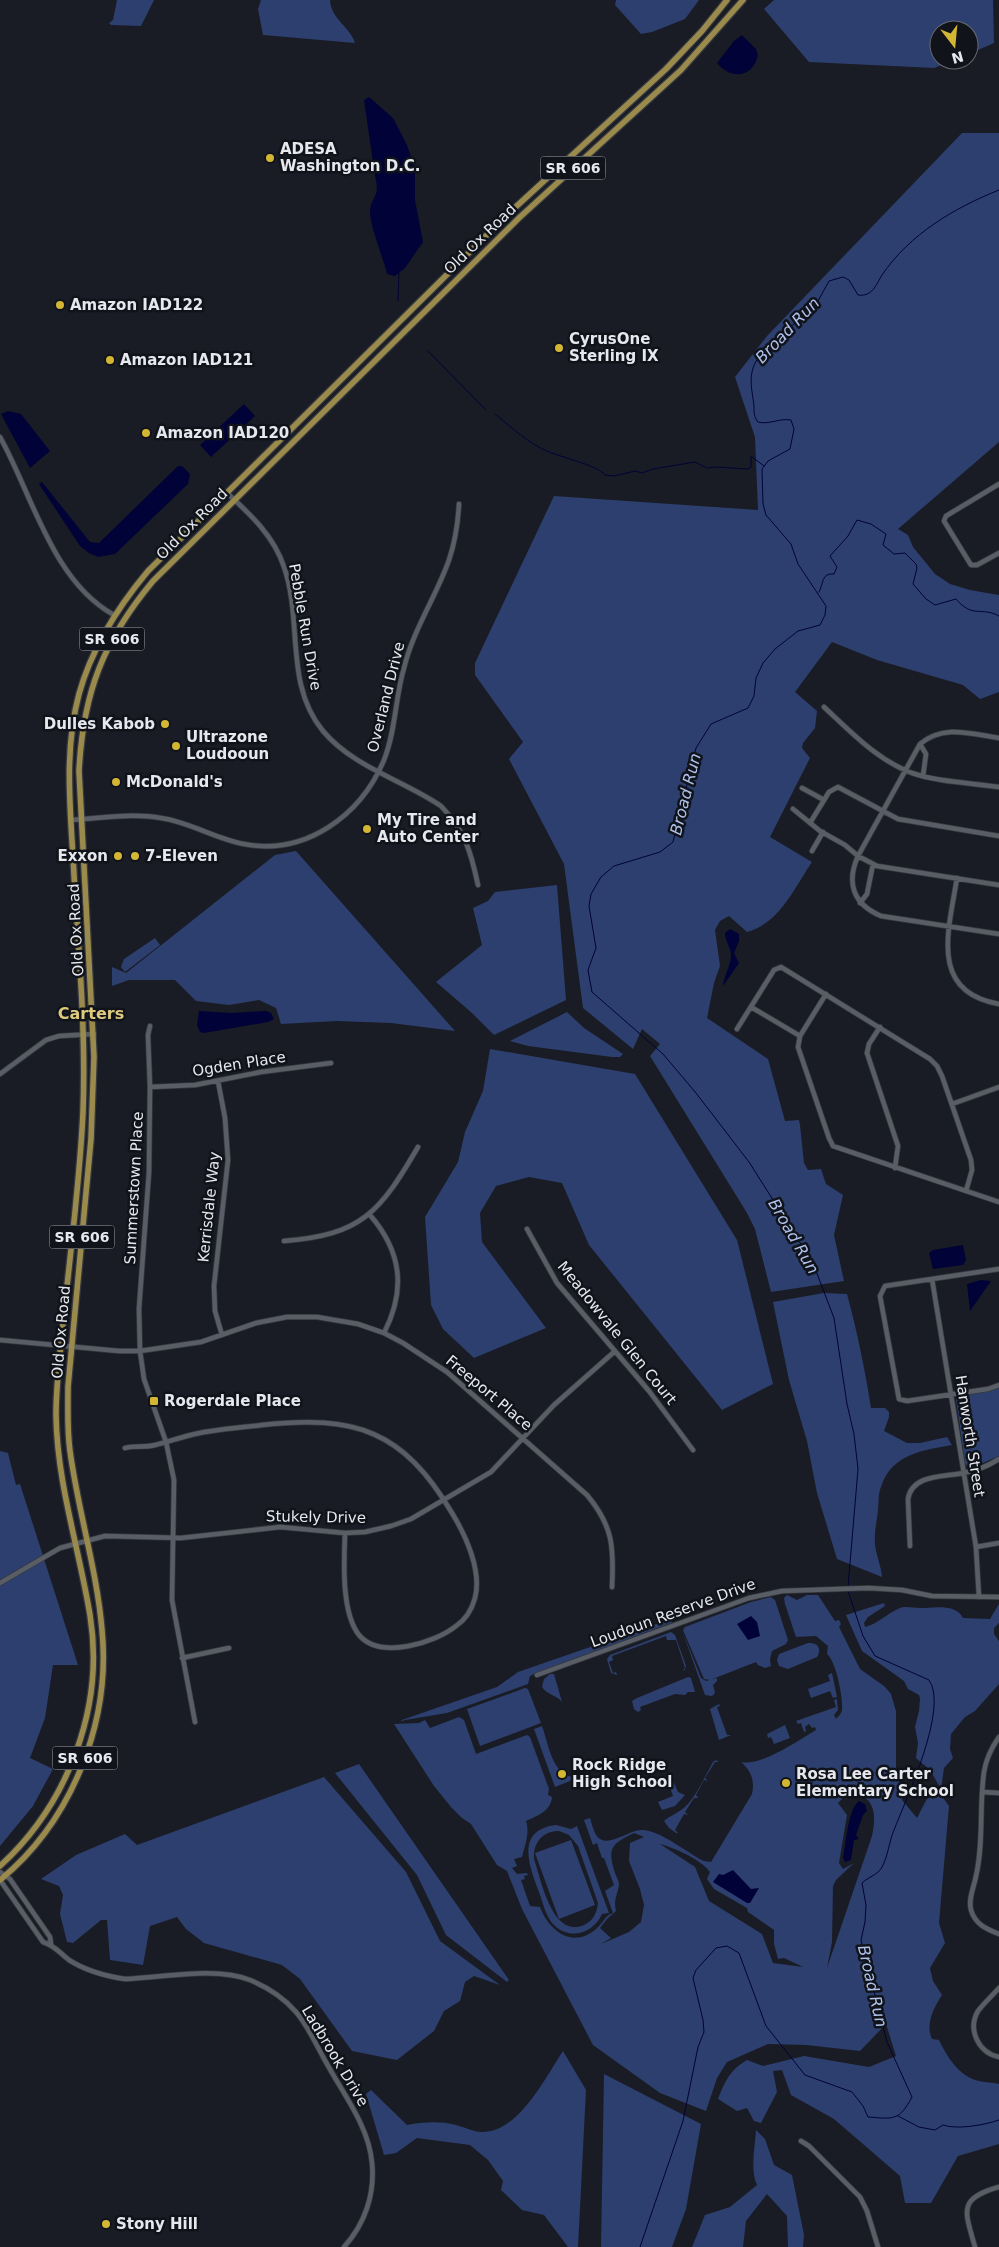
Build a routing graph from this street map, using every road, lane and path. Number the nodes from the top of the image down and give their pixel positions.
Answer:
1 (727, 0) edge
2 (743, 0) edge
3 (0, 437) edge
4 (999, 484) edge
5 (226, 493) junction
6 (234, 500) junction
7 (459, 504) dead end
8 (999, 552) edge
9 (114, 614) junction
10 (824, 707) dead end
11 (999, 738) edge
12 (920, 744) junction
13 (905, 770) junction
14 (378, 771) junction
15 (923, 776) junction
16 (999, 787) edge
17 (802, 788) dead end
18 (824, 800) junction
19 (793, 809) dead end
20 (882, 811) junction
21 (82, 819) junction
22 (71, 820) junction
23 (810, 823) junction
24 (823, 832) junction
25 (999, 836) edge
26 (812, 851) dead end
27 (858, 856) junction
28 (873, 864) junction
29 (957, 878) junction
30 (478, 885) dead end
31 (999, 885) edge
32 (860, 903) junction
33 (950, 926) junction
34 (999, 934) edge
35 (826, 994) junction
36 (999, 1004) edge
37 (751, 1007) junction
38 (150, 1026) dead end
39 (880, 1027) junction
40 (737, 1029) dead end
41 (94, 1034) junction
42 (84, 1035) junction
43 (800, 1036) junction
44 (331, 1063) dead end
45 (0, 1074) edge
46 (218, 1081) junction
47 (150, 1087) junction
48 (999, 1087) edge
49 (952, 1104) junction
50 (418, 1147) dead end
51 (895, 1168) junction
52 (966, 1191) junction
53 (999, 1202) edge
54 (370, 1215) junction
55 (527, 1229) dead end
56 (284, 1241) dead end
57 (999, 1269) edge
58 (932, 1279) junction
59 (384, 1333) junction
60 (222, 1335) junction
61 (0, 1340) edge
62 (61, 1344) junction
63 (72, 1346) junction
64 (140, 1351) junction
65 (614, 1352) junction
66 (999, 1385) edge
67 (951, 1395) junction
68 (524, 1438) junction
69 (166, 1442) junction
70 (125, 1448) dead end
71 (692, 1450) dead end
72 (999, 1459) edge
73 (964, 1473) junction
74 (444, 1500) junction
75 (345, 1532) junction
76 (172, 1538) junction
77 (86, 1540) junction
78 (76, 1543) junction
79 (999, 1543) edge
80 (910, 1546) dead end
81 (976, 1547) junction
82 (0, 1584) edge
83 (612, 1587) dead end
84 (979, 1597) junction
85 (999, 1597) edge
86 (229, 1648) dead end
87 (182, 1658) junction
88 (537, 1675) dead end
89 (195, 1722) dead end
90 (999, 1737) edge
91 (983, 1792) junction
92 (999, 1793) edge
93 (0, 1866) edge
94 (1, 1877) edge
95 (999, 1934) edge
96 (51, 1944) junction
97 (999, 1988) edge
98 (999, 2057) edge
99 (800, 2141) dead end
100 (999, 2187) edge
101 (344, 2247) edge
102 (878, 2247) edge
103 (975, 2247) edge

1 - 5 main road, Old Ox Road / SR 606
2 - 6 main road, Old Ox Road / SR 606
3 - 9 street
4 - 8 street
5 - 6 street, Pebble Run Drive
5 - 9 main road, Old Ox Road / SR 606
6 - 14 street, Pebble Run Drive
6 - 21 main road, Old Ox Road / SR 606
7 - 14 street, Overland Drive
9 - 22 main road, Old Ox Road / SR 606
10 - 13 street
11 - 12 street
12 - 13 street
12 - 15 street
13 - 15 street
13 - 20 street
14 - 21 street, Overland Drive
14 - 30 street, Pebble Run Drive
15 - 16 street
17 - 18 street
18 - 20 street
18 - 23 street
19 - 23 street
20 - 25 street
20 - 27 street
21 - 22 street, Overland Drive
21 - 41 main road, Old Ox Road / SR 606
22 - 42 main road, Old Ox Road / SR 606
23 - 24 street
24 - 26 street
24 - 27 street
27 - 28 street
27 - 32 street
28 - 29 street
28 - 32 street
29 - 31 street
29 - 33 street
32 - 33 street
33 - 34 street
33 - 36 street
35 - 37 street
35 - 39 street
35 - 43 street
37 - 40 street
37 - 43 street
38 - 47 street, Summerstown Place
39 - 49 street
39 - 51 street
41 - 42 street
41 - 63 main road, Old Ox Road / SR 606
42 - 45 street
42 - 62 main road, Old Ox Road / SR 606
43 - 51 street
44 - 46 street, Ogden Place
46 - 47 street, Ogden Place
46 - 60 street, Kerrisdale Way
47 - 64 street, Summerstown Place
48 - 49 street
49 - 52 street
50 - 54 street
51 - 52 street
52 - 53 street
54 - 56 street
54 - 59 street
55 - 65 street, Meadowvale Glen Court
57 - 58 street
58 - 67 street, Hanworth Street
58 - 67 street
59 - 60 street, Freeport Place
59 - 68 street, Freeport Place
60 - 64 street, Freeport Place
61 - 62 street, Freeport Place
62 - 63 street, Freeport Place
62 - 78 main road, Old Ox Road / SR 606
63 - 64 street, Freeport Place
63 - 77 main road, Old Ox Road / SR 606
64 - 69 street
65 - 68 street, Stukely Drive
65 - 71 street, Meadowvale Glen Court
66 - 67 street
67 - 73 street, Hanworth Street
68 - 74 street, Stukely Drive
68 - 83 street, Freeport Place
69 - 70 street
69 - 74 street
69 - 76 street
72 - 73 street
73 - 80 street
73 - 81 street, Hanworth Street
74 - 75 street, Stukely Drive
74 - 75 street
75 - 76 street, Stukely Drive
76 - 77 street, Stukely Drive
76 - 87 street
77 - 78 street, Stukely Drive
77 - 94 main road, Old Ox Road / SR 606
78 - 82 street, Stukely Drive
78 - 93 main road, Old Ox Road / SR 606
79 - 81 street
81 - 84 street, Hanworth Street
84 - 85 street, Loudoun Reserve Drive
84 - 88 street, Loudoun Reserve Drive
86 - 87 street
87 - 89 street
90 - 91 street
91 - 92 street
91 - 95 street
94 - 96 street, Ladbrook Drive
94 - 96 street, Ladbrook Drive
96 - 101 street, Ladbrook Drive
97 - 98 street
99 - 102 street
100 - 103 street

